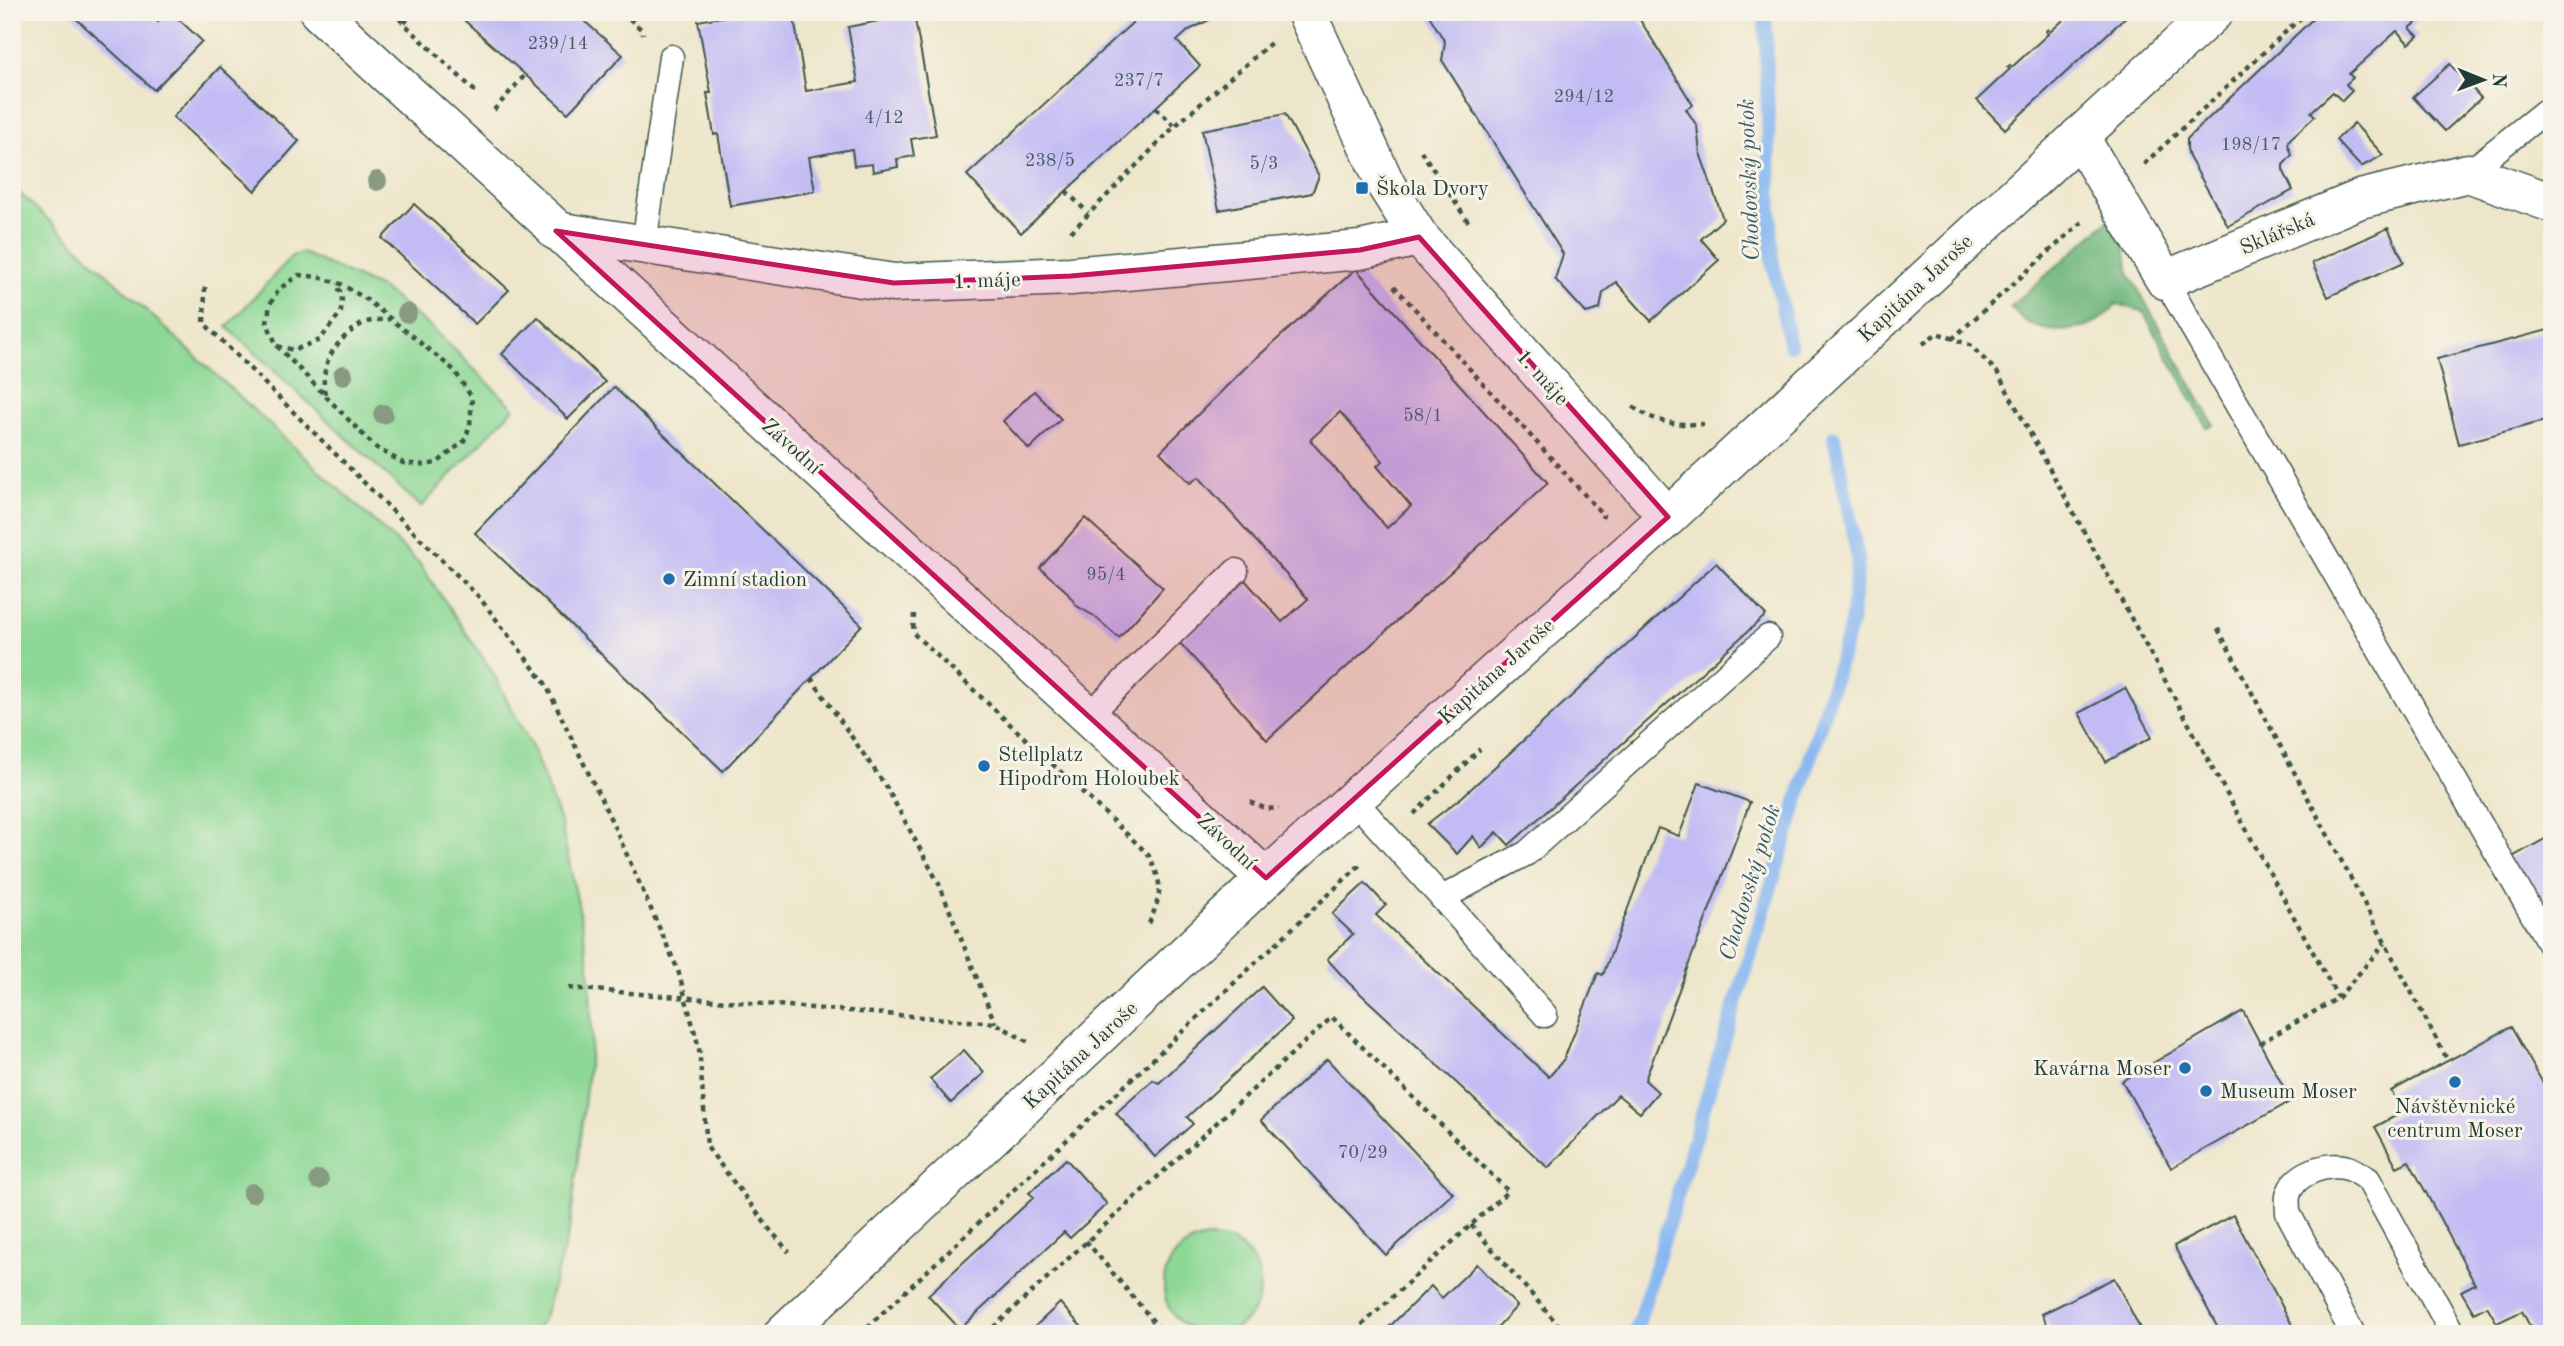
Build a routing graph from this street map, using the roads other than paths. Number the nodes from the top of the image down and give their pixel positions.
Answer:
1 (319, 12) edge
2 (2214, 12) edge
3 (1292, 24) edge
4 (671, 57) dead end
5 (2552, 111) edge
6 (2080, 136) junction
7 (2468, 173) junction
8 (2552, 203) edge
9 (556, 231) junction
10 (1419, 237) junction
11 (644, 244) junction
12 (2165, 280) junction
13 (1668, 517) junction
14 (1236, 571) dead end
15 (1768, 637) dead end
16 (1090, 715) junction
17 (1353, 799) junction
18 (1266, 878) junction
19 (1442, 898) junction
20 (2552, 948) edge
21 (1545, 1015) dead end
22 (783, 1334) edge
23 (2353, 1334) edge
24 (2453, 1334) edge

1 - 9 street, Závodní
2 - 6 street, Kapitána Jaroše
3 - 10 street, 1. máje
4 - 11 lane
5 - 7 lane
6 - 12 street
6 - 13 street, Kapitána Jaroše
7 - 8 street
7 - 12 street, Sklářská
9 - 11 street, 1. máje
9 - 16 street, Závodní
10 - 11 street, 1. máje
10 - 13 street, 1. máje
12 - 20 lane
13 - 17 street, Kapitána Jaroše
14 - 16 lane
15 - 19 lane
16 - 18 street, Závodní
17 - 18 street, Kapitána Jaroše
17 - 19 lane
18 - 22 street, Kapitána Jaroše
19 - 21 lane
23 - 24 lane

